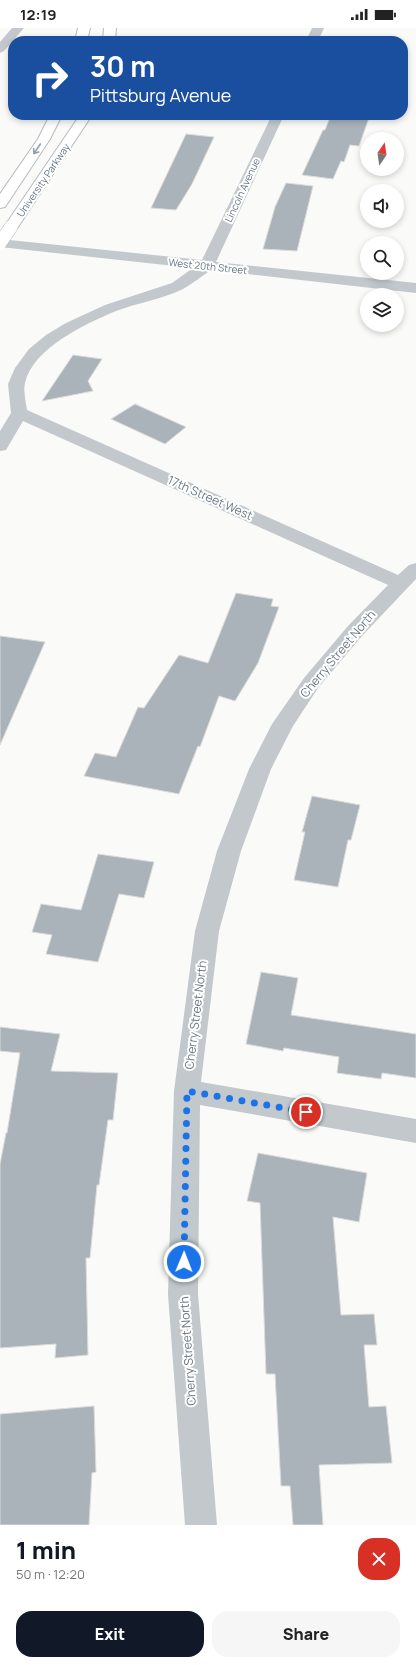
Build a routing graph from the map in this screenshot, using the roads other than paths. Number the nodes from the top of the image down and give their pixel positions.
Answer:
1 (18, 28) edge
2 (11, 36) edge
3 (8, 40) edge
4 (0, 49) edge
5 (54, 120) edge
6 (83, 120) edge
7 (276, 120) edge
8 (0, 204) edge
9 (0, 243) edge
10 (207, 266) junction
11 (416, 288) edge
12 (19, 413) junction
13 (0, 446) edge
14 (408, 576) edge
15 (187, 1091) junction
16 (416, 1131) edge
17 (202, 1525) edge

1 - 2 street
3 - 4 street
5 -> 8 main road, University Parkway
6 - 9 main road, University Parkway, bridge
7 - 10 street, Lincoln Avenue
9 - 10 street, West 20th Street
10 - 11 street, West 20th Street
10 - 12 street
12 - 13 street
12 - 14 street, 17th Street West
14 - 15 street, Cherry Street North
15 - 16 street
15 - 17 street, Cherry Street North

